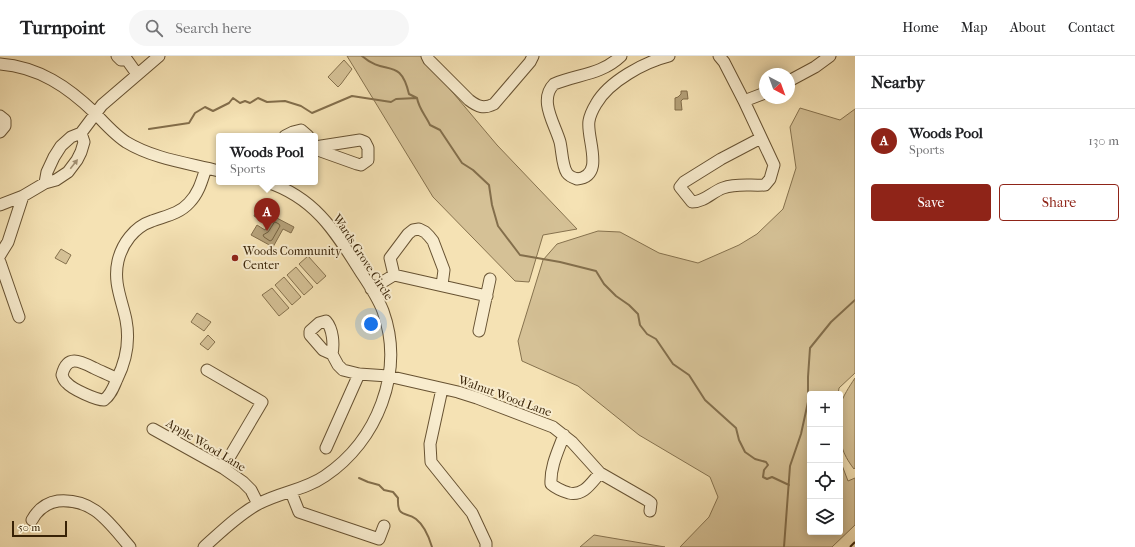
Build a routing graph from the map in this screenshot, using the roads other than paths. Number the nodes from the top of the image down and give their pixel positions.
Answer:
1 (158, 56) edge
2 (427, 56) edge
3 (533, 56) edge
4 (621, 56) edge
5 (669, 56) edge
6 (719, 56) edge
7 (830, 56) edge
8 (125, 57) edge
9 (0, 64) edge
10 (137, 74) junction
11 (795, 78) edge
12 (759, 95) edge
13 (744, 101) junction
14 (96, 114) junction
15 (0, 116) edge
16 (0, 132) edge
17 (81, 133) junction
18 (291, 133) edge
19 (304, 133) edge
20 (761, 138) junction
21 (206, 168) junction
22 (216, 170) edge
23 (46, 183) junction
24 (277, 185) edge
25 (23, 196) junction
26 (0, 205) edge
27 (0, 255) edge
28 (0, 262) edge
29 (394, 275) junction
30 (490, 279) dead end
31 (442, 285) junction
32 (371, 289) junction
33 (487, 296) junction
34 (19, 317) dead end
35 (479, 331) dead end
36 (332, 354) dead end
37 (208, 370) dead end
38 (359, 374) junction
39 (388, 376) junction
40 (117, 379) junction
41 (442, 389) junction
42 (153, 428) dead end
43 (564, 435) junction
44 (326, 448) dead end
45 (223, 468) junction
46 (600, 473) junction
47 (291, 492) junction
48 (258, 504) junction
49 (650, 511) dead end
50 (32, 520) dead end
51 (384, 526) dead end
52 (130, 547) edge
53 (204, 547) edge
54 (486, 547) edge

1 - 10 street
2 - 3 street
4 - 5 street
6 - 13 street
7 - 11 street
8 - 10 street
9 - 14 street
10 - 14 street
12 - 13 street
13 - 20 street
14 - 17 street
14 - 21 street
15 - 16 street
17 - 23 street
23 -> 17 street
18 - 19 street
20 - 20 street
21 - 22 street
21 - 40 street
23 - 25 street
24 - 32 street, Wards Grove Circle
25 - 26 street
25 - 27 street
28 - 34 street
29 - 31 street
29 - 31 street
29 - 32 street
30 - 33 street
31 - 33 street
32 - 39 street, Wards Grove Circle
33 - 35 street
36 - 38 street, Walnut Wood Lane
37 - 45 street
38 - 39 street, Walnut Wood Lane
38 - 44 street
39 - 41 street, Walnut Wood Lane
39 - 47 street, Wards Grove Circle
40 - 40 street
41 - 43 street, Walnut Wood Lane
41 - 54 street
42 - 45 street, Apple Wood Lane
43 - 46 street, Walnut Wood Lane
43 - 46 street
45 - 48 street, Apple Wood Lane
46 - 49 street, Walnut Wood Lane
47 - 48 street, Wards Grove Circle
47 - 51 street
48 - 53 street, Wards Grove Circle
50 - 52 street

